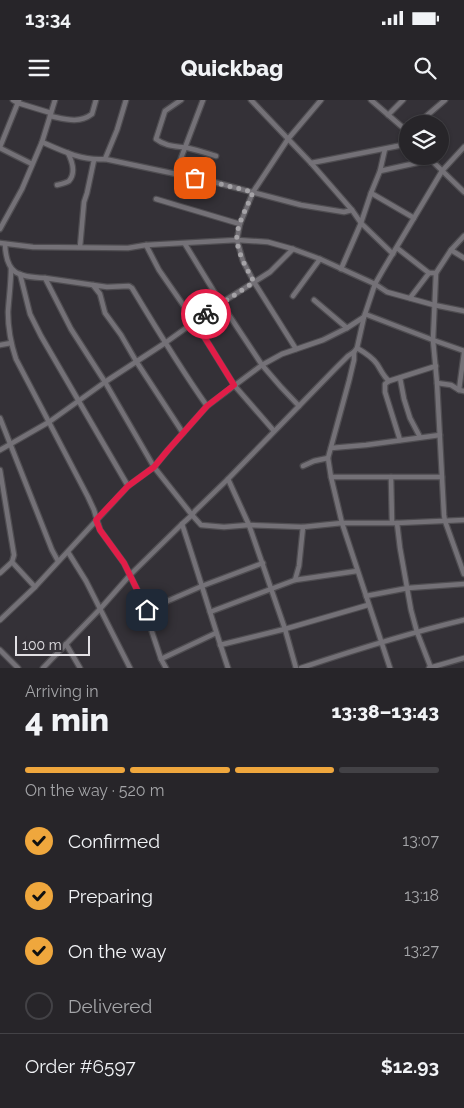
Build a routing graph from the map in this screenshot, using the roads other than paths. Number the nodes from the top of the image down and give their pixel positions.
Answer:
1 (56, 100) edge
2 (96, 100) edge
3 (126, 100) edge
4 (181, 100) edge
5 (203, 100) edge
6 (251, 100) edge
7 (321, 100) edge
8 (371, 100) edge
9 (403, 100) edge
10 (445, 100) edge
11 (17, 101) edge
12 (51, 115) junction
13 (388, 115) junction
14 (428, 115) edge
15 (399, 125) edge
16 (288, 139) junction
17 (42, 142) junction
18 (399, 146) edge
19 (0, 148) edge
20 (185, 148) junction
21 (464, 148) edge
22 (385, 149) junction
23 (68, 153) junction
24 (80, 156) junction
25 (216, 156) dead end
26 (105, 159) junction
27 (94, 160) junction
28 (311, 163) junction
29 (32, 164) junction
30 (403, 165) edge
31 (436, 165) edge
32 (73, 166) junction
33 (380, 171) junction
34 (442, 171) junction
35 (175, 174) junction
36 (57, 184) dead end
37 (253, 192) junction
38 (464, 192) edge
39 (371, 193) junction
40 (156, 199) dead end
41 (352, 210) junction
42 (414, 218) junction
43 (361, 223) junction
44 (240, 224) junction
45 (0, 229) edge
46 (464, 236) edge
47 (237, 240) junction
48 (2, 244) edge
49 (185, 244) junction
50 (146, 246) junction
51 (80, 247) junction
52 (397, 248) junction
53 (293, 249) junction
54 (451, 250) junction
55 (393, 254) junction
56 (464, 258) edge
57 (320, 259) junction
58 (11, 268) junction
59 (341, 268) junction
60 (429, 272) junction
61 (436, 273) junction
62 (20, 274) junction
63 (45, 278) junction
64 (254, 282) junction
65 (375, 284) junction
66 (93, 285) junction
67 (293, 296) dead end
68 (410, 298) junction
69 (314, 300) dead end
70 (221, 303) junction
71 (434, 305) junction
72 (464, 311) edge
73 (364, 316) junction
74 (195, 322) junction
75 (347, 328) junction
76 (433, 340) junction
77 (11, 343) junction
78 (165, 343) junction
79 (0, 346) edge
80 (296, 349) junction
81 (356, 350) junction
82 (464, 352) edge
83 (136, 362) junction
84 (262, 365) junction
85 (436, 366) junction
86 (400, 378) junction
87 (389, 381) junction
88 (105, 382) junction
89 (437, 383) junction
90 (234, 385) junction
91 (462, 391) edge
92 (79, 402) junction
93 (207, 406) junction
94 (299, 406) junction
95 (0, 418) edge
96 (49, 422) junction
97 (274, 432) junction
98 (183, 433) junction
99 (440, 435) junction
100 (420, 437) junction
101 (400, 440) junction
102 (10, 445) junction
103 (331, 448) junction
104 (0, 450) edge
105 (328, 458) junction
106 (303, 466) dead end
107 (154, 467) junction
108 (0, 470) edge
109 (391, 477) junction
110 (442, 477) junction
111 (331, 478) junction
112 (228, 479) junction
113 (128, 486) junction
114 (192, 516) junction
115 (96, 520) junction
116 (464, 520) edge
117 (445, 521) junction
118 (342, 523) junction
119 (394, 523) junction
120 (182, 524) junction
121 (249, 525) junction
122 (303, 526) junction
123 (68, 552) junction
124 (58, 561) junction
125 (12, 562) junction
126 (262, 563) junction
127 (1, 569) edge
128 (357, 571) junction
129 (464, 574) edge
130 (130, 575) junction
131 (295, 580) junction
132 (464, 584) edge
133 (202, 586) junction
134 (35, 587) junction
135 (408, 588) junction
136 (271, 590) junction
137 (366, 596) junction
138 (368, 605) junction
139 (100, 609) junction
140 (147, 610) junction
141 (210, 612) junction
142 (0, 620) edge
143 (464, 620) edge
144 (285, 630) junction
145 (417, 632) junction
146 (216, 633) junction
147 (381, 642) junction
148 (66, 644) junction
149 (220, 645) junction
150 (0, 650) edge
151 (464, 658) edge
152 (161, 659) junction
153 (18, 668) edge
154 (43, 668) edge
155 (80, 668) edge
156 (130, 668) edge
157 (166, 668) edge
158 (228, 668) edge
159 (296, 668) edge
160 (301, 668) edge
161 (390, 668) edge
162 (430, 668) edge

1 - 12 street
2 - 12 street
3 - 26 street
4 - 20 street
5 - 20 street
6 - 16 street
7 - 16 street
8 - 13 street
9 - 13 street
10 - 14 street
11 - 12 street
11 - 19 street
12 - 17 street
13 - 15 street
16 - 28 street
16 - 37 street
17 - 23 street
17 - 29 street
18 - 22 street
19 - 29 street
20 - 25 street
20 - 35 street
21 - 34 street
22 - 28 street
22 - 33 street
23 - 24 street
23 - 32 street
24 - 27 street
24 - 32 street
26 - 27 street
26 - 35 street
27 - 51 street
28 - 41 street
29 - 45 street
30 - 33 street
31 - 34 street
32 - 36 street
33 - 39 street
34 - 38 street
34 - 42 street
35 - 37 street
37 - 41 street
37 - 44 street
39 - 42 street
39 - 43 street
40 - 44 street
41 - 43 street
42 - 52 street
43 - 55 street
43 - 59 street
44 - 47 street
46 - 54 street
47 - 49 street
47 - 53 street
47 - 64 street
48 - 51 street
48 - 58 street
49 - 50 street
49 - 70 street
50 - 51 street
50 - 74 street
52 - 55 street
52 - 60 street
53 - 57 street
53 - 64 street
54 - 56 street
54 - 61 street
55 - 65 street
57 - 59 street
57 - 67 street
58 - 62 street
58 - 77 street
59 - 65 street
60 - 61 street
60 - 68 street
61 - 71 street
62 - 63 street
62 - 92 street
63 - 66 street
63 - 88 street
64 - 70 street
64 - 80 street
65 - 68 street
65 - 73 street
66 - 78 street
66 - 83 street
68 - 71 street
69 - 75 street
70 - 74 street
70 - 84 street
71 - 72 street
71 - 76 street
73 - 75 street
73 - 76 street
73 - 81 street
74 - 78 street
74 - 90 street
75 - 80 street
76 - 82 street
76 - 85 street
77 - 79 street
77 - 96 street
78 - 83 street
78 - 93 street
80 - 84 street
81 - 87 street
81 - 94 street
81 - 103 street
82 - 91 street
83 - 88 street
83 - 98 street
84 - 90 street
84 - 94 street
85 - 86 street
85 - 89 street
86 - 87 street
86 - 100 street
87 - 101 street
88 - 92 street
88 - 107 street
89 - 91 street
89 - 99 street
90 - 93 street
90 - 97 street
92 - 96 street
92 - 113 street
93 - 98 street
94 - 97 street
95 - 102 street
96 - 102 street
96 - 115 street
97 - 112 street
98 - 107 street
99 - 100 street
99 - 110 street
100 - 101 street
101 - 103 street
102 - 104 street
102 - 124 street
103 - 105 street
105 - 106 street
105 - 111 street
107 - 113 street
107 - 114 street
108 - 125 street
109 - 110 street
109 - 111 street
109 - 119 street
110 - 117 street
111 - 118 street
112 - 114 street
112 - 121 street
113 - 115 street
114 - 120 street
114 - 121 street
115 - 123 street
115 - 130 street
116 - 117 street
117 - 119 street
117 - 129 street
118 - 119 street
118 - 122 street
118 - 128 street
119 - 135 street
120 - 130 street
120 - 133 street
121 - 122 street
121 - 126 street
122 - 131 street
123 - 124 street
123 - 139 street
124 - 134 street
125 - 127 street
125 - 134 street
126 - 133 street
126 - 136 street
128 - 131 street
128 - 137 street
130 - 139 street
130 - 140 street
131 - 136 street
132 - 135 street
133 - 140 street
133 - 141 street
134 - 142 street
135 - 137 street
135 - 145 street
136 - 141 street
136 - 144 street
137 - 138 street
138 - 144 street
138 - 147 street
139 - 148 street
139 - 156 street
140 - 152 street
141 - 146 street
143 - 145 street
144 - 149 street
144 - 159 street
145 - 147 street
145 - 162 street
146 - 149 street
146 - 152 street
147 - 160 street
147 - 161 street
148 - 154 street
148 - 155 street
149 - 158 street
150 - 153 street
151 - 162 street
152 - 157 street

